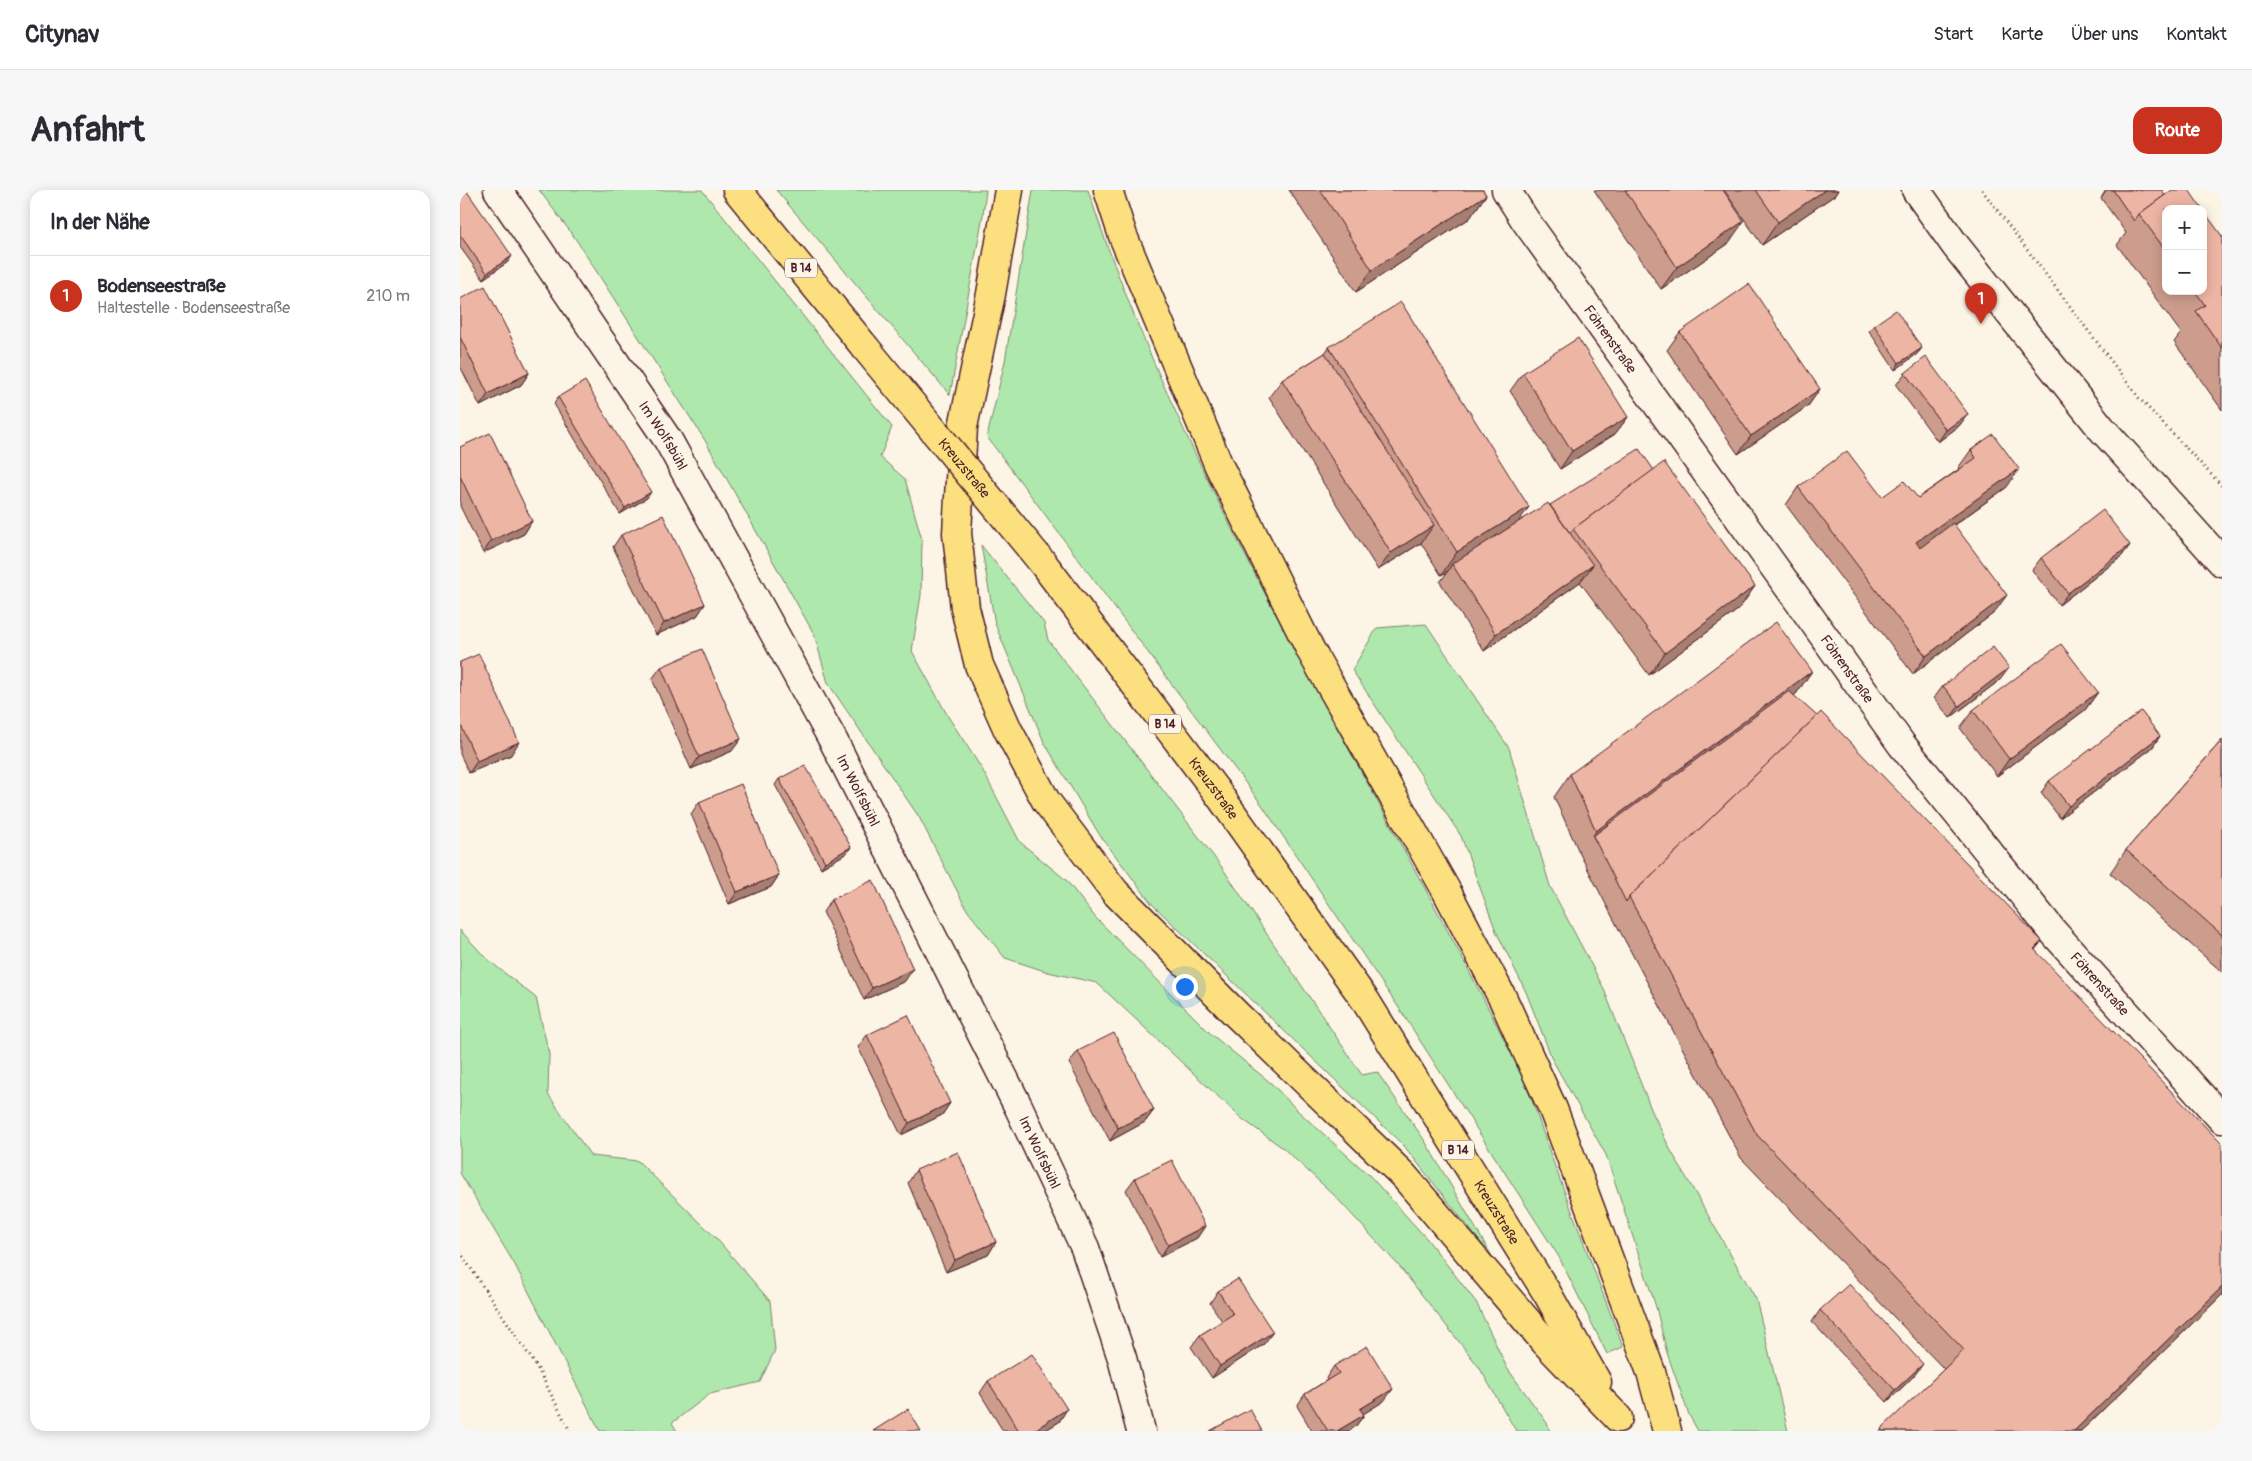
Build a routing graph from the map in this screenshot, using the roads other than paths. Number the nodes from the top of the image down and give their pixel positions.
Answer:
1 (498, 190) edge
2 (737, 190) edge
3 (1009, 190) edge
4 (1108, 190) edge
5 (1506, 190) edge
6 (1916, 190) edge
7 (2222, 562) edge
8 (2222, 1120) edge
9 (1621, 1424) edge
10 (1141, 1431) edge
11 (1667, 1431) edge

1 - 10 street, Im Wolfsbühl
2 - 9 main road, Kreuzstraße / B 14, bridge
3 - 9 main road
4 - 11 main road
5 - 8 street, Föhrenstraße
6 - 7 street

